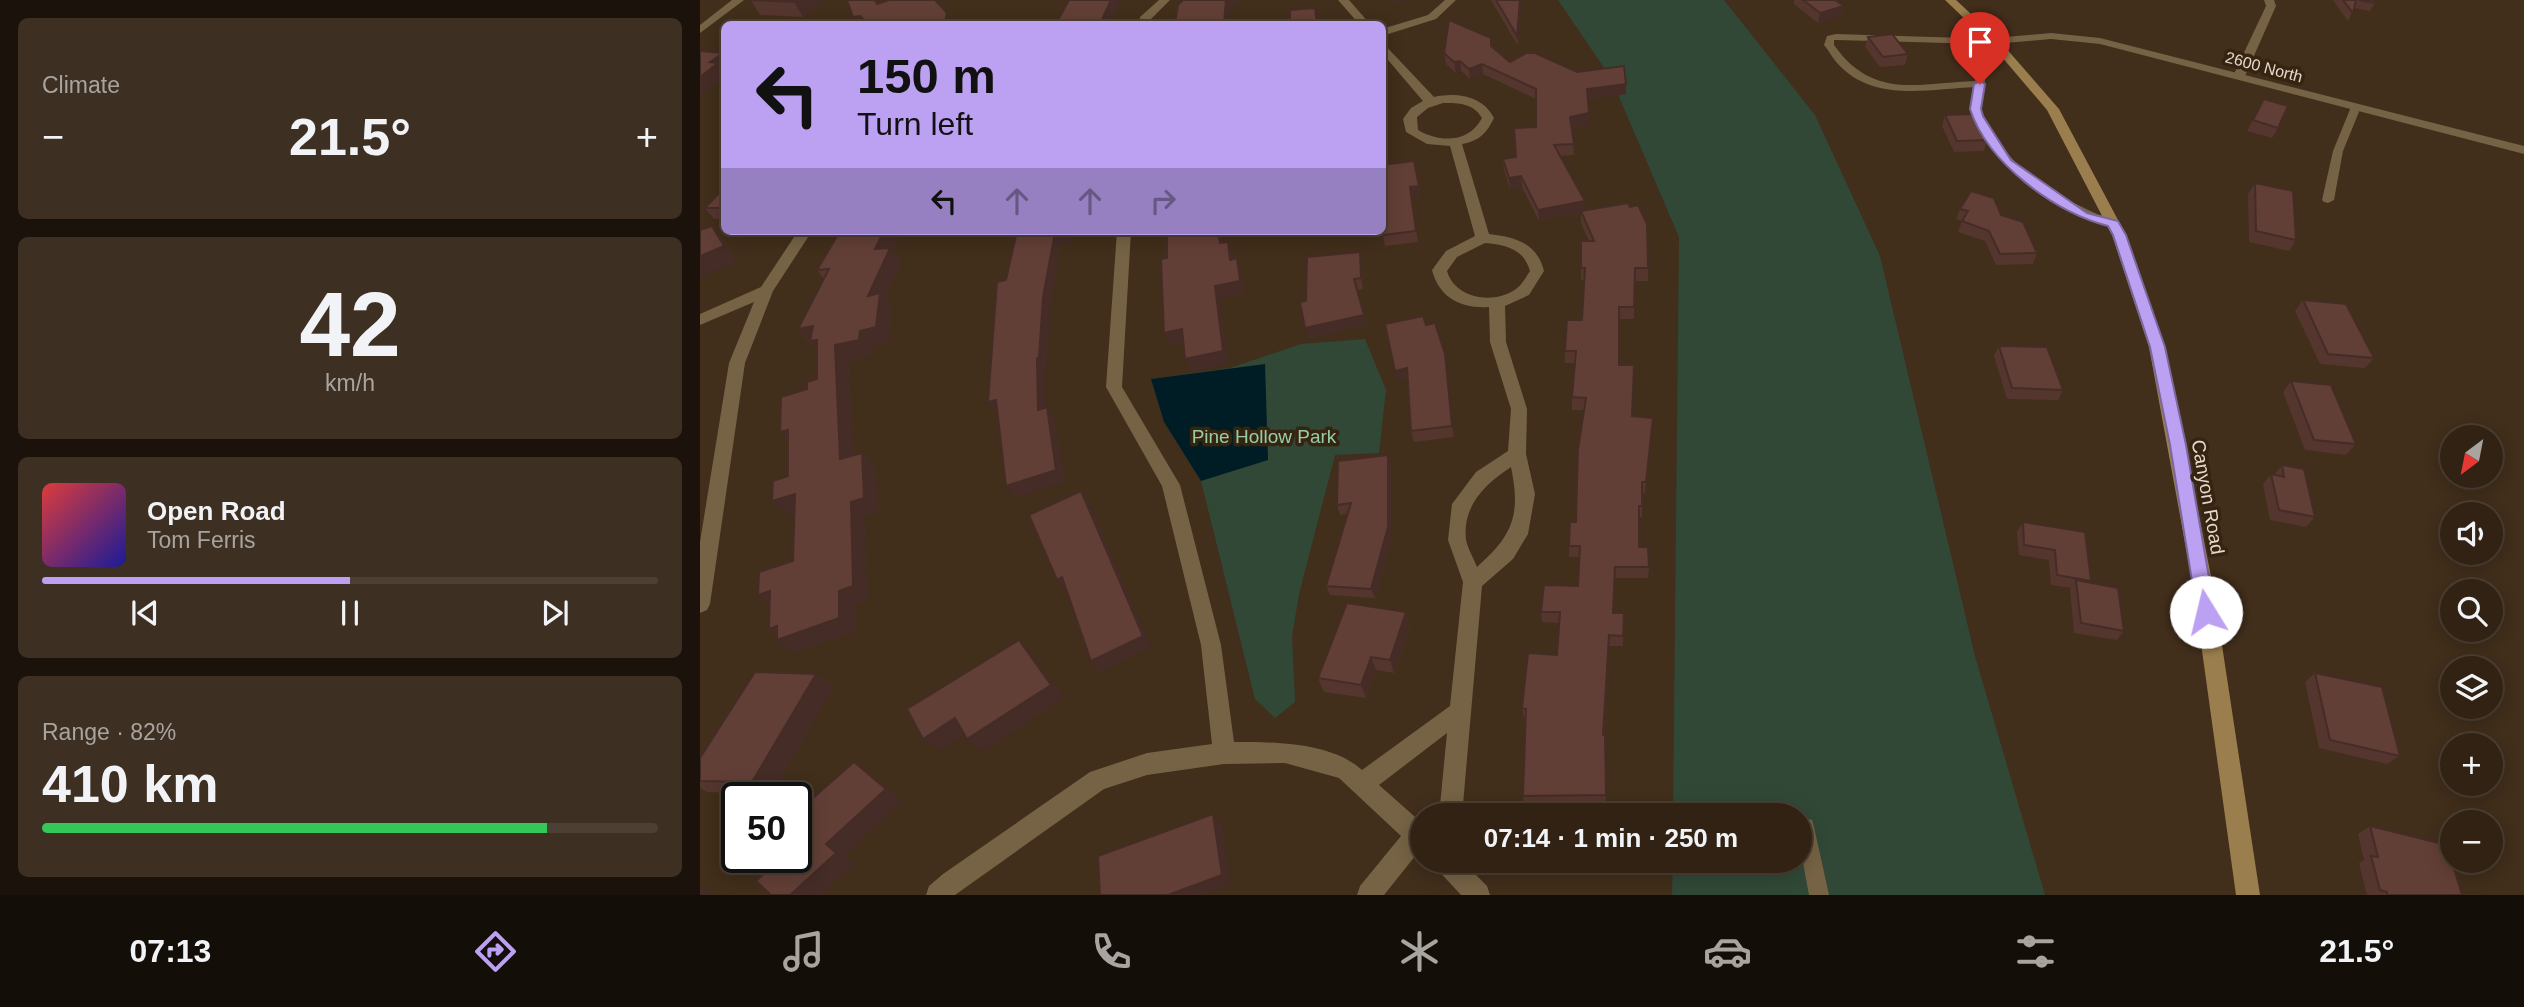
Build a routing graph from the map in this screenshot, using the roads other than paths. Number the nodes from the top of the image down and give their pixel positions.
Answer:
1 (739, 0) edge
2 (1165, 0) edge
3 (1343, 0) edge
4 (1451, 0) edge
5 (1950, 0) edge
6 (2269, 0) edge
7 (1144, 21) edge
8 (1362, 21) edge
9 (700, 30) edge
10 (716, 31) dead end
11 (1386, 32) edge
12 (1994, 41) junction
13 (1386, 50) edge
14 (2239, 76) junction
15 (1980, 84) junction
16 (1431, 102) junction
17 (2356, 107) junction
18 (1455, 142) junction
19 (2524, 150) edge
20 (2328, 200) dead end
21 (2114, 223) junction
22 (802, 235) edge
23 (1124, 235) edge
24 (1483, 238) junction
25 (766, 291) junction
26 (1497, 302) junction
27 (700, 320) edge
28 (1517, 454) junction
29 (702, 576) edge
30 (1473, 582) junction
31 (700, 604) edge
32 (1460, 711) junction
33 (1224, 753) junction
34 (1362, 784) junction
35 (1451, 803) edge
36 (1410, 828) edge
37 (1410, 848) edge
38 (1812, 861) edge
39 (1457, 873) edge
40 (938, 895) edge
41 (1369, 895) edge
42 (1478, 895) edge
43 (1819, 895) edge
44 (2248, 895) edge

1 - 9 street
2 - 7 street
3 - 8 street
4 - 11 street
5 - 12 main road, Canyon Road
6 - 14 street
9 - 10 street
12 - 14 street, 2600 North
12 - 15 lane
12 - 15 lane
12 - 21 main road, Canyon Road
13 - 16 street
14 - 17 street, 2600 North
15 - 21 lane
16 - 18 street
16 - 18 street
17 - 19 street, 2600 North
17 - 20 lane
18 - 24 street
21 - 44 main road, Canyon Road
22 - 25 street
23 - 33 street
24 - 26 street
24 - 26 street
25 - 27 street
25 - 29 street
26 - 28 street
28 - 30 street
28 - 30 street
29 - 31 street
30 - 32 street
32 - 34 street
32 - 35 street
33 - 34 street
33 - 40 street
34 - 36 street
37 - 41 street
38 - 43 lane
39 - 42 street

